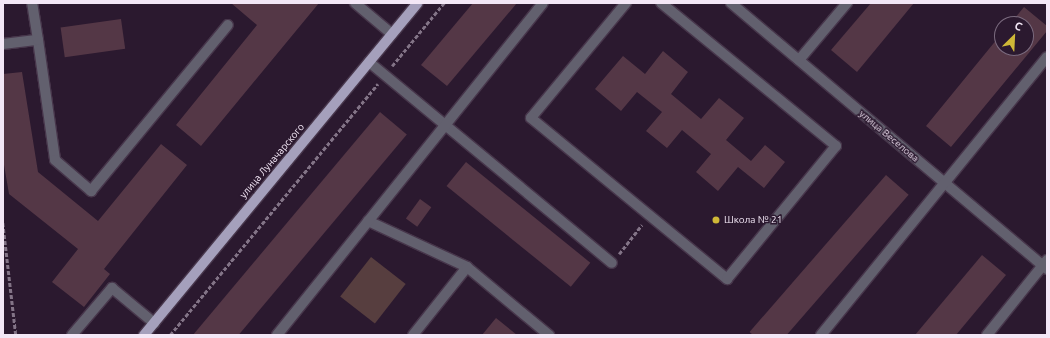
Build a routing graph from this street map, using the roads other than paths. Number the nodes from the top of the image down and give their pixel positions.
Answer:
1 (32, 3) edge
2 (355, 3) edge
3 (418, 3) edge
4 (543, 3) edge
5 (626, 3) edge
6 (663, 3) edge
7 (732, 3) edge
8 (847, 3) edge
9 (228, 25) dead end
10 (392, 34) junction
11 (38, 40) junction
12 (3, 44) edge
13 (1047, 57) edge
14 (799, 60) junction
15 (369, 62) junction
16 (445, 125) junction
17 (944, 182) junction
18 (368, 222) junction
19 (612, 263) road end
20 (1045, 265) edge
21 (467, 267) junction
22 (154, 323) junction
23 (545, 334) edge
24 (72, 335) edge
25 (144, 335) edge
26 (277, 335) edge
27 (413, 335) edge
28 (822, 335) edge
29 (987, 335) edge

1 - 11 street
2 - 10 street
3 - 10 main road, улица Луначарского
4 - 16 street
5 - 6 street
7 - 14 street, улица Веселова
8 - 14 street
9 - 11 street
10 - 15 main road, улица Луначарского
11 - 12 street
13 - 17 street
14 - 17 street, улица Веселова
15 - 16 street
15 - 22 main road, улица Луначарского
16 - 18 street
16 - 19 street
17 - 20 street, улица Веселова
17 - 28 street
18 - 21 street
18 - 26 street
20 - 29 street
21 - 23 street
21 - 27 street
22 - 24 street
22 - 25 main road, улица Луначарского

